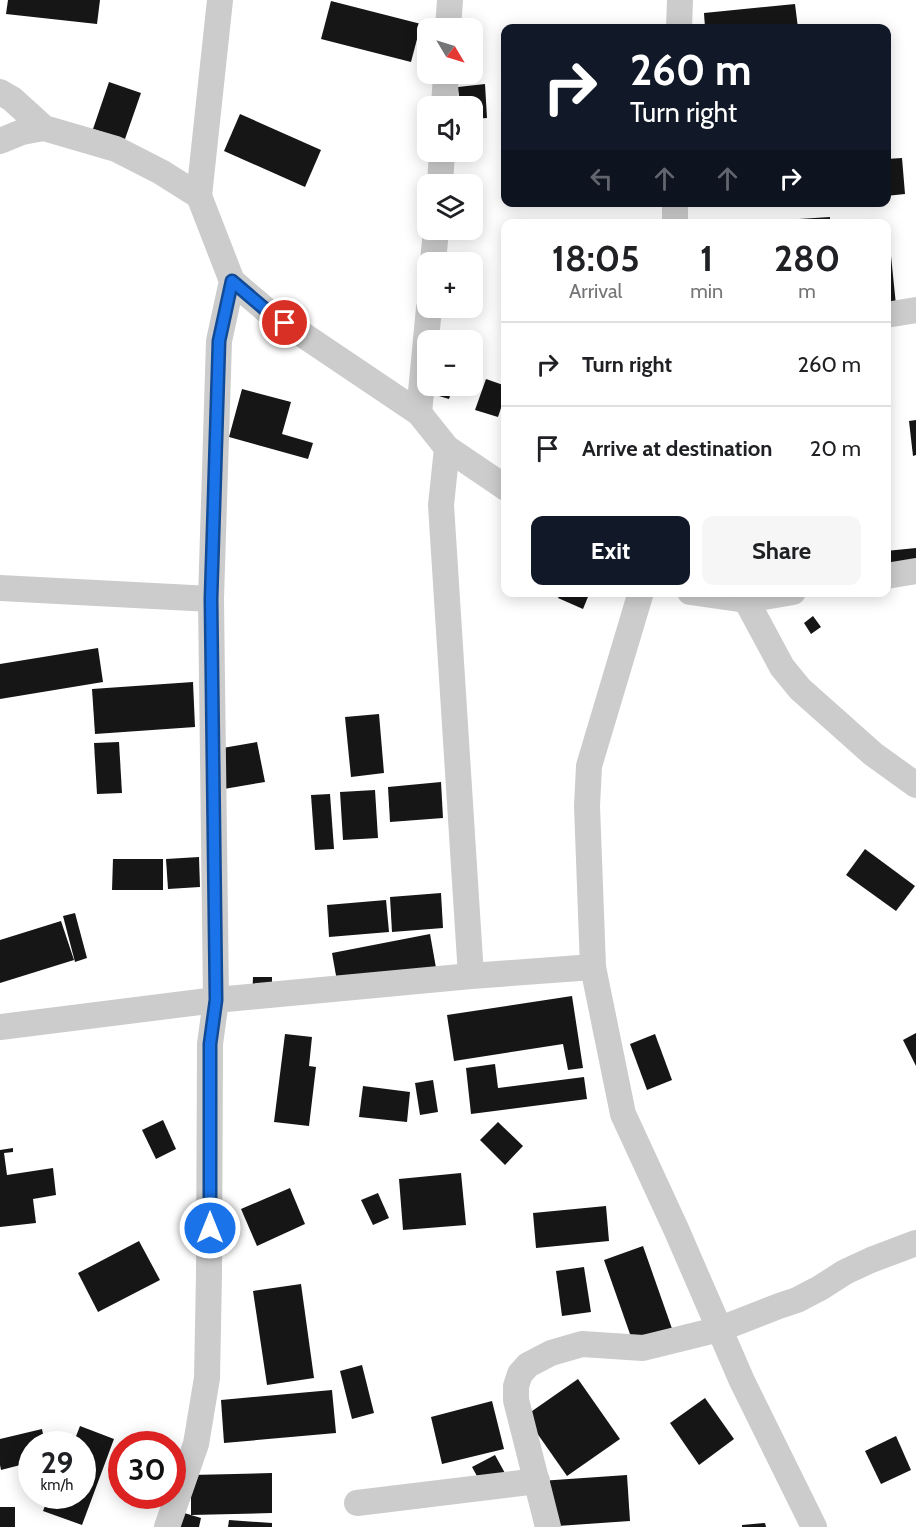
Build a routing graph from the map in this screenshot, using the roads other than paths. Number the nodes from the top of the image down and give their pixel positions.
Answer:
1 (220, 0) edge
2 (450, 0) edge
3 (680, 0) edge
4 (449, 18) edge
5 (679, 24) edge
6 (0, 92) edge
7 (44, 128) junction
8 (0, 141) edge
9 (199, 196) junction
10 (232, 281) junction
11 (916, 310) edge
12 (891, 314) edge
13 (428, 318) edge
14 (419, 413) junction
15 (447, 448) junction
16 (501, 485) edge
17 (916, 571) edge
18 (891, 575) edge
19 (0, 588) edge
20 (640, 597) edge
21 (725, 597) edge
22 (764, 597) edge
23 (211, 599) junction
24 (746, 600) junction
25 (916, 785) edge
26 (594, 967) junction
27 (471, 976) junction
28 (216, 1000) junction
29 (0, 1027) edge
30 (916, 1243) edge
31 (720, 1329) junction
32 (537, 1481) junction
33 (357, 1503) dead end
34 (167, 1527) edge
35 (548, 1527) edge
36 (814, 1527) edge

1 - 9 street
2 - 4 street
3 - 5 street
6 - 7 street
7 - 8 street
7 - 9 street
9 - 10 street
10 - 14 street
10 - 23 street
11 - 12 street
13 - 14 street
14 - 15 street
15 - 16 street
15 - 27 street
17 - 18 street
19 - 23 street
20 - 26 street
21 - 24 street
22 - 24 street
23 - 28 street
24 - 25 street
26 - 27 street
26 - 31 street
27 - 28 street
28 - 29 street
28 - 34 street
30 - 31 street
31 - 32 street
31 - 36 street
32 - 33 street
32 - 35 street

